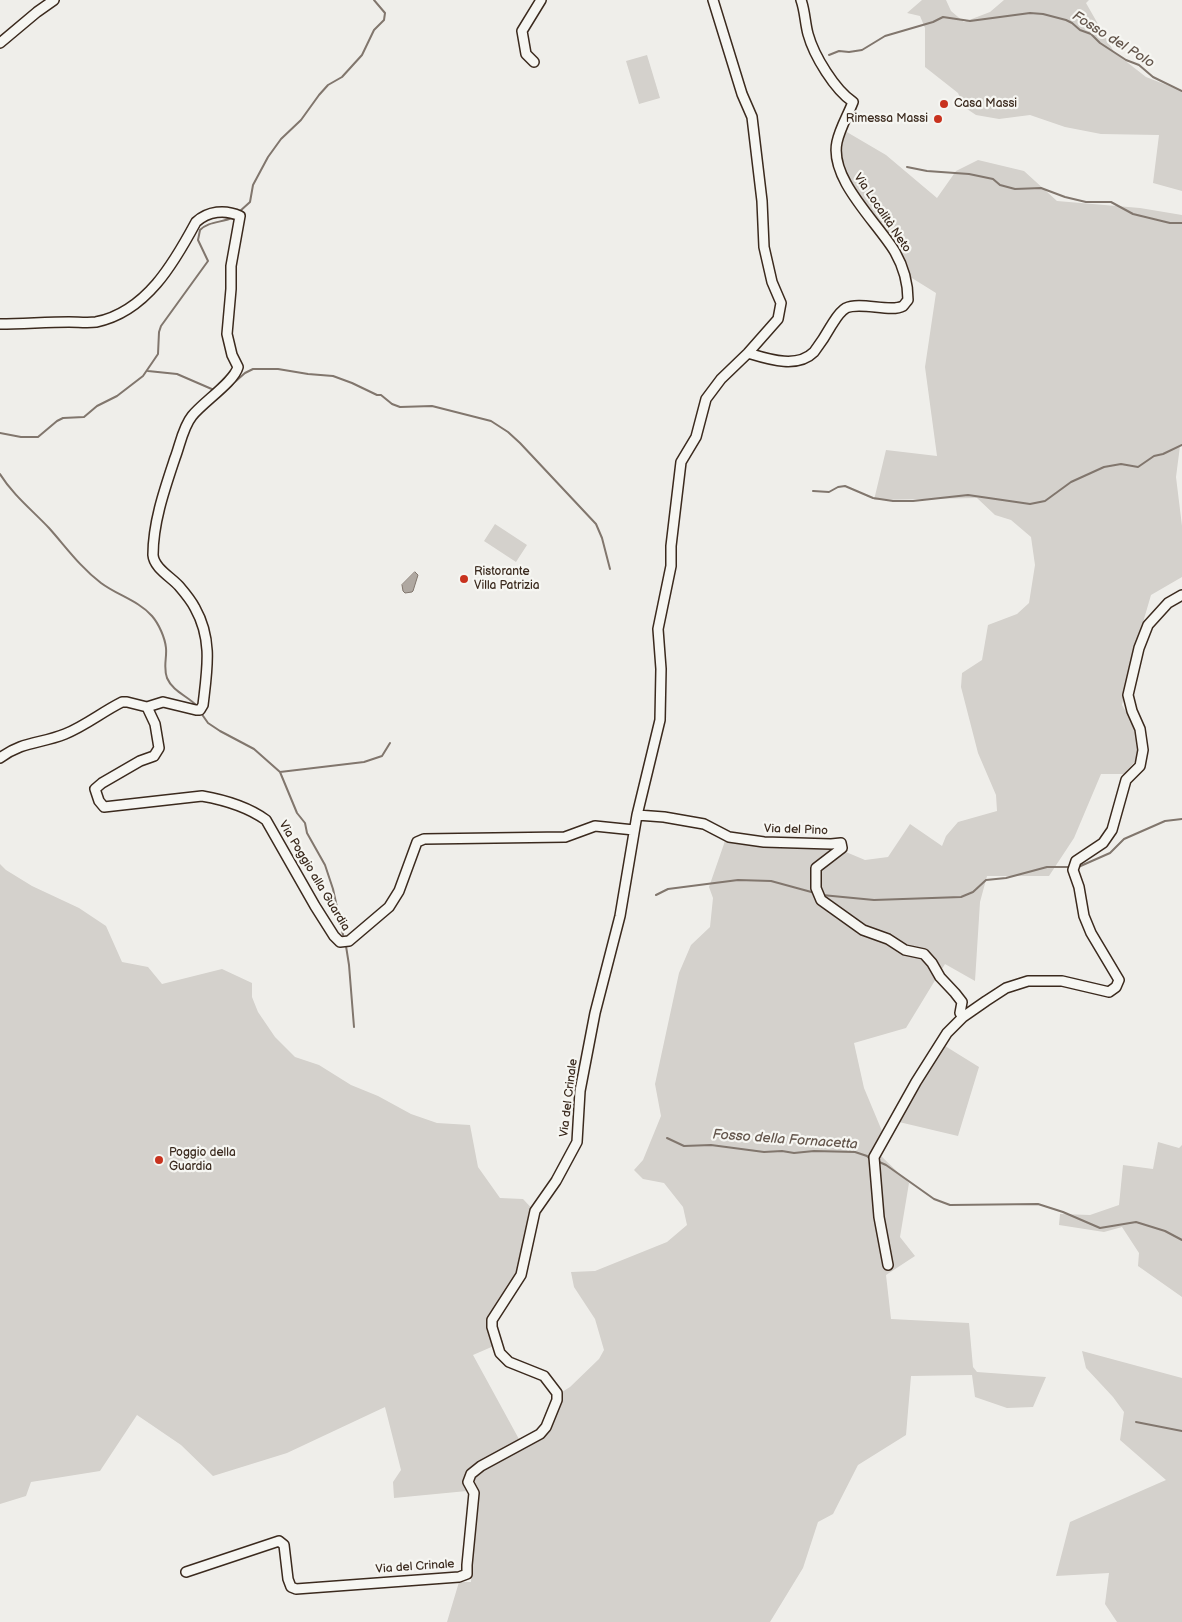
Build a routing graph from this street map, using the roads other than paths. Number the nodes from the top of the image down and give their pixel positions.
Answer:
1 (54, 0) edge
2 (541, 0) edge
3 (713, 0) edge
4 (800, 0) edge
5 (0, 43) edge
6 (534, 62) dead end
7 (0, 324) edge
8 (748, 353) junction
9 (1182, 595) edge
10 (147, 707) junction
11 (0, 758) edge
12 (637, 815) junction
13 (634, 830) junction
14 (963, 1017) junction
15 (888, 1265) dead end
16 (186, 1572) dead end

1 - 5 street
2 - 6 street
3 - 8 street, Via del Crinale
4 - 8 street, Via Località Neto
7 - 10 street
8 - 12 street, Via del Crinale
9 - 14 street
10 - 11 street
10 - 13 street, Via Poggio alla Guardia
12 - 13 street, Via del Crinale
12 - 14 street, Via del Pino
13 - 16 street, Via del Crinale
14 - 15 street

